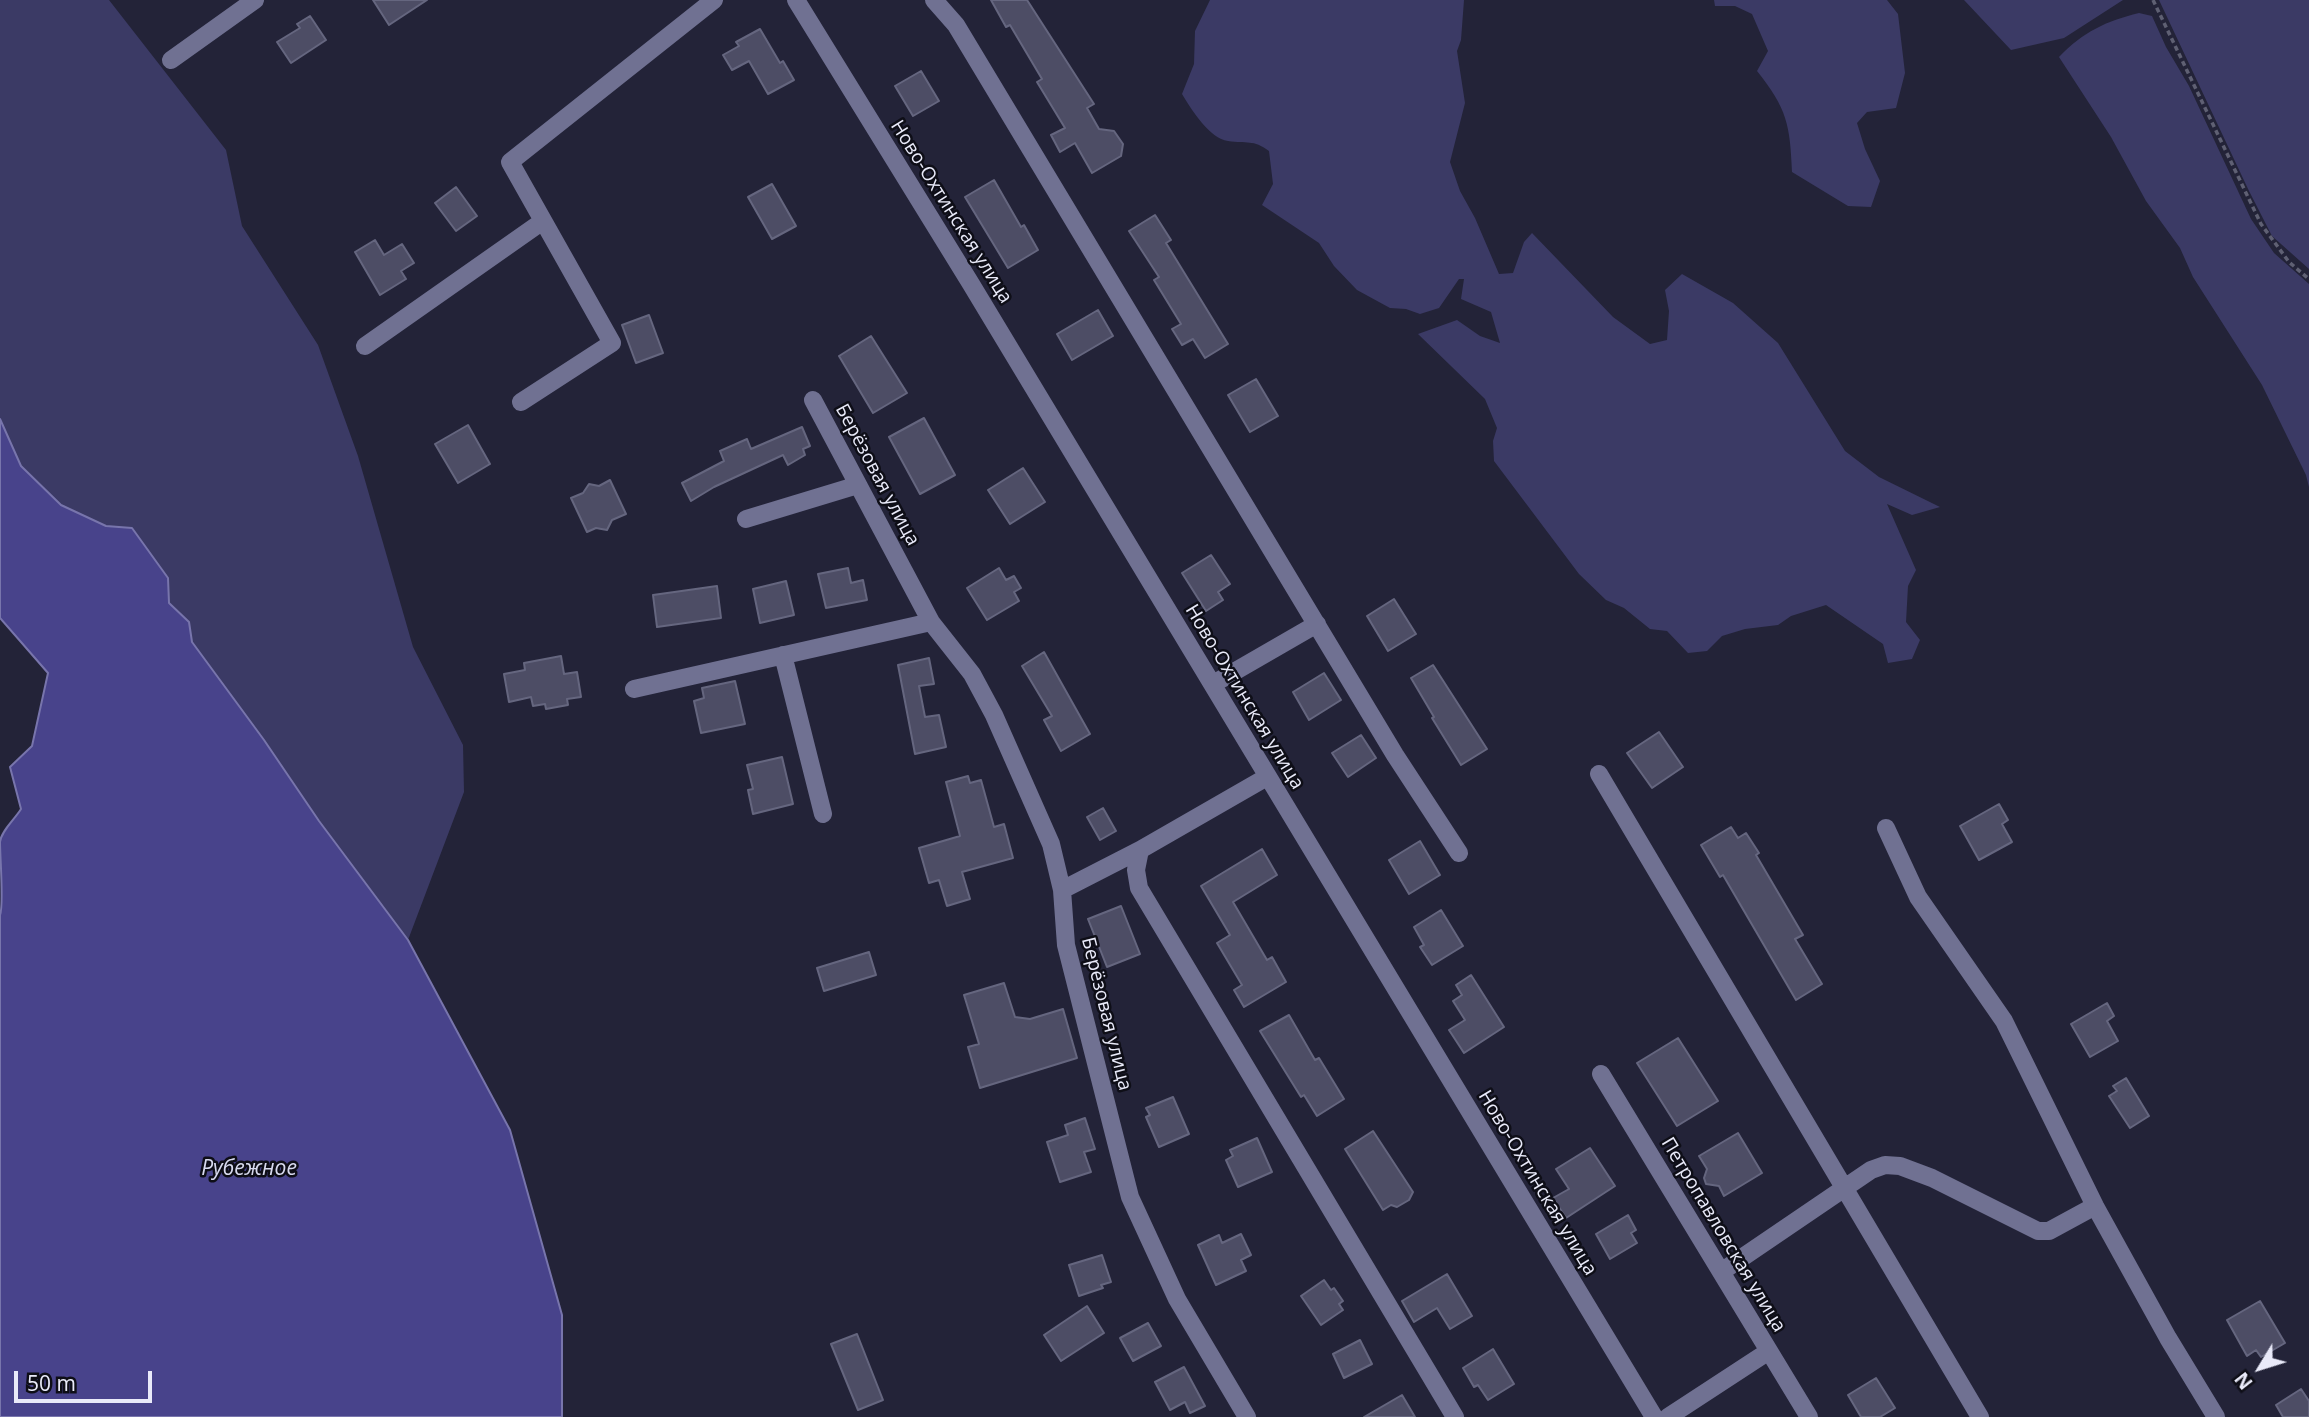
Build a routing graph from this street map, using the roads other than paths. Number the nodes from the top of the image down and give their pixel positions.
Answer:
1 (255, 0) edge
2 (714, 0) edge
3 (796, 0) edge
4 (934, 0) edge
5 (172, 60) dead end
6 (543, 221) junction
7 (365, 346) dead end
8 (813, 400) dead end
9 (521, 402) dead end
10 (858, 485) junction
11 (746, 519) dead end
12 (931, 621) junction
13 (1317, 624) junction
14 (783, 655) junction
15 (1213, 684) junction
16 (634, 689) dead end
17 (1599, 774) dead end
18 (1267, 777) junction
19 (823, 814) dead end
20 (1886, 828) dead end
21 (1140, 850) junction
22 (1459, 853) dead end
23 (1062, 890) junction
24 (1601, 1074) dead end
25 (1844, 1188) junction
26 (2095, 1206) junction
27 (1721, 1272) junction
28 (1769, 1351) junction
29 (1247, 1417) edge
30 (1455, 1417) edge
31 (1654, 1417) edge
32 (1668, 1417) edge
33 (1809, 1417) edge
34 (1980, 1417) edge
35 (2216, 1417) edge

1 - 5 street
2 - 6 street
3 - 15 street, Ново-Охтинская улица
4 - 13 street
6 - 7 street
6 - 9 street
8 - 10 street, Берёзовая улица
10 - 11 street
10 - 12 street, Берёзовая улица
12 - 14 street
12 - 23 street, Берёзовая улица
13 - 15 street
13 - 22 street
14 - 16 street
14 - 19 street
15 - 18 street, Ново-Охтинская улица
17 - 25 street
18 - 21 street
18 - 31 street, Ново-Охтинская улица
20 - 26 street
21 - 23 street
21 - 30 street
23 - 29 street, Берёзовая улица
24 - 27 street, Петропавловская улица
25 - 26 street
25 - 27 street
25 - 34 street
26 - 35 street
27 - 28 street, Петропавловская улица
28 - 32 street
28 - 33 street, Петропавловская улица

